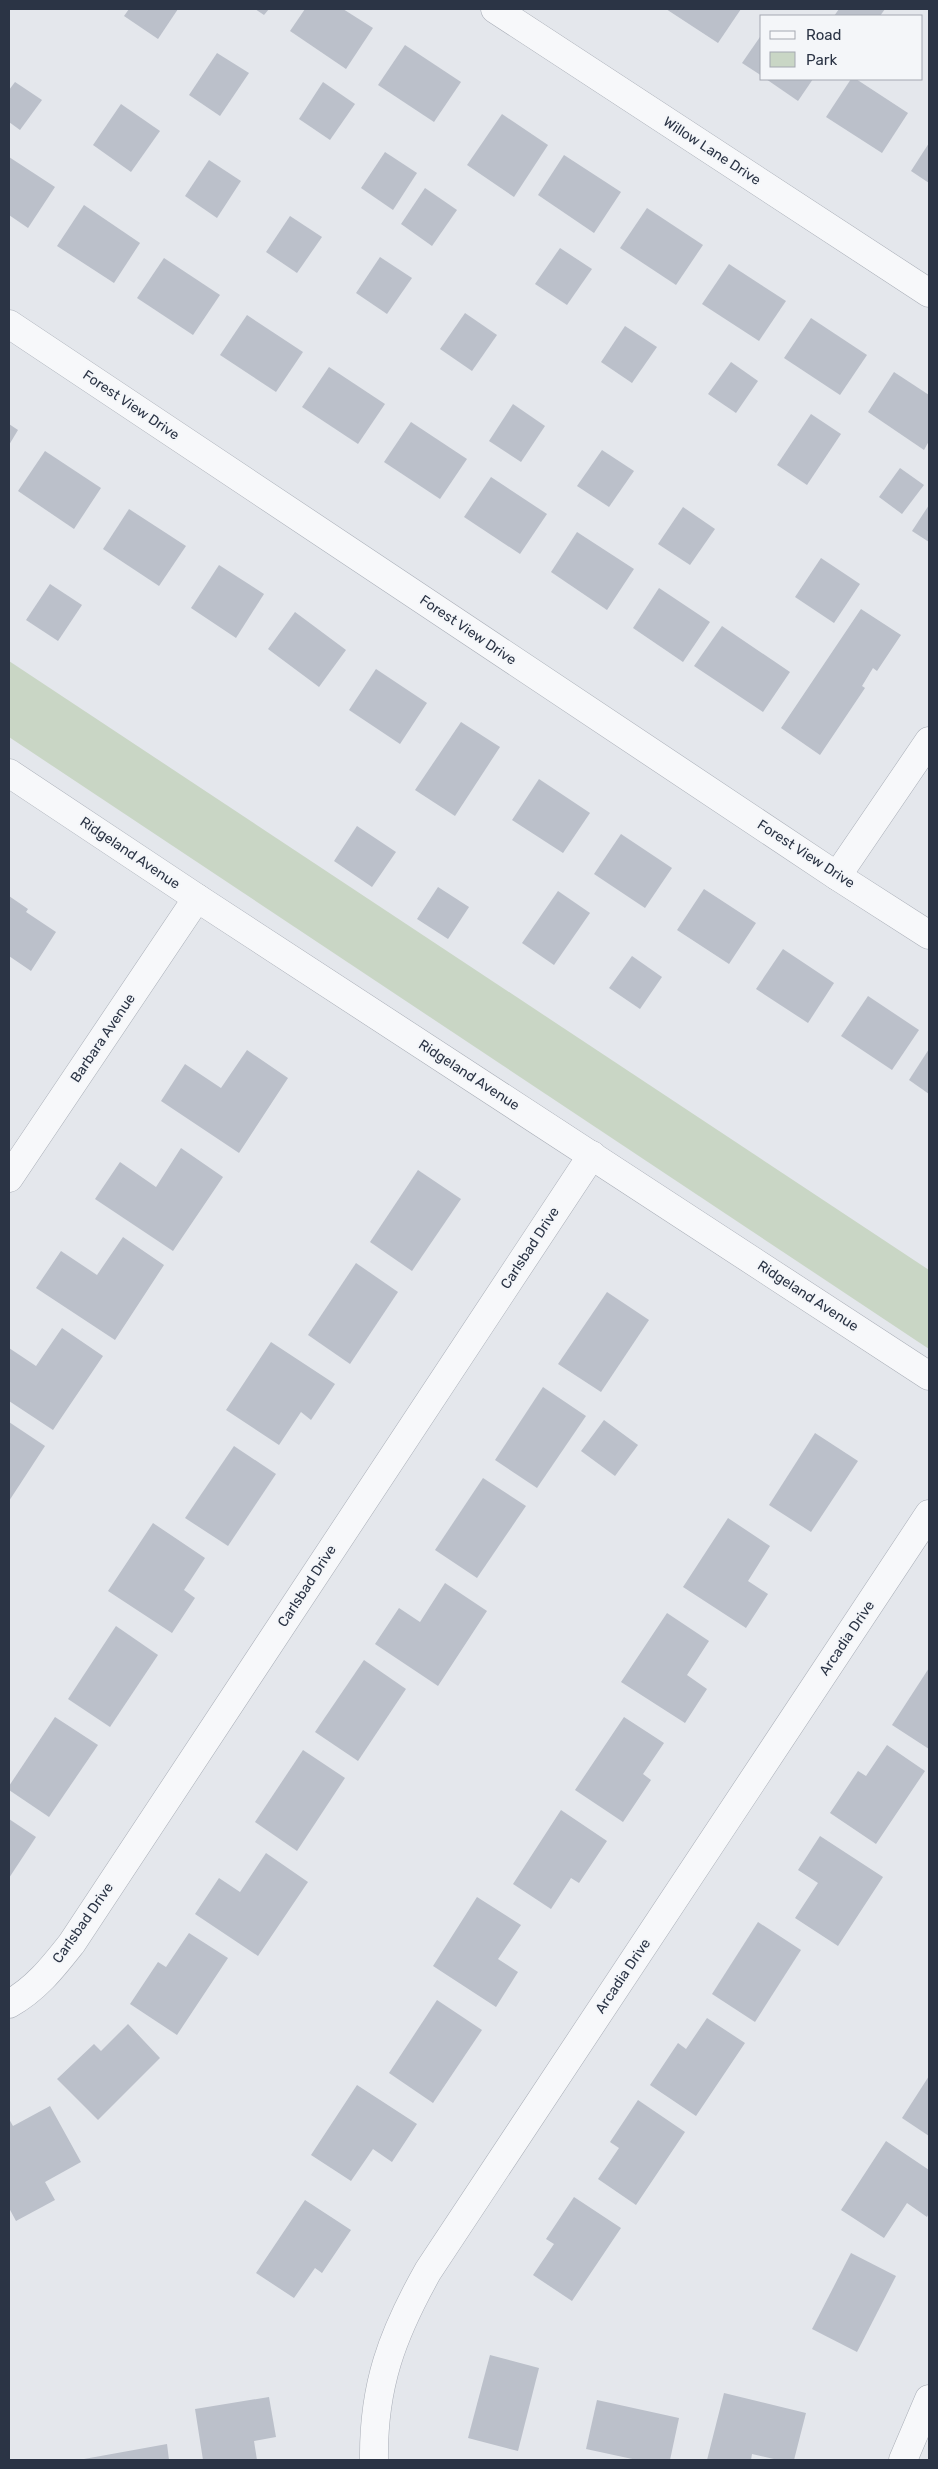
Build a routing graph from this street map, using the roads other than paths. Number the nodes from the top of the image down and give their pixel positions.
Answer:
1 (495, 9) edge
2 (929, 293) edge
3 (9, 324) edge
4 (929, 741) edge
5 (9, 773) edge
6 (837, 876) junction
7 (197, 898) junction
8 (929, 934) edge
9 (592, 1155) junction
10 (9, 1178) edge
11 (929, 1376) edge
12 (929, 1514) edge
13 (9, 2004) edge
14 (929, 2399) edge
15 (374, 2460) edge
16 (903, 2460) edge

1 - 2 street, Willow Lane Drive
3 - 6 street, Forest View Drive
4 - 6 street
5 - 7 street, Ridgeland Avenue
6 - 8 street, Forest View Drive
7 - 9 street, Ridgeland Avenue
7 - 10 street, Barbara Avenue
9 - 11 street, Ridgeland Avenue
9 - 13 street, Carlsbad Drive
12 - 15 street, Arcadia Drive
14 - 16 street

